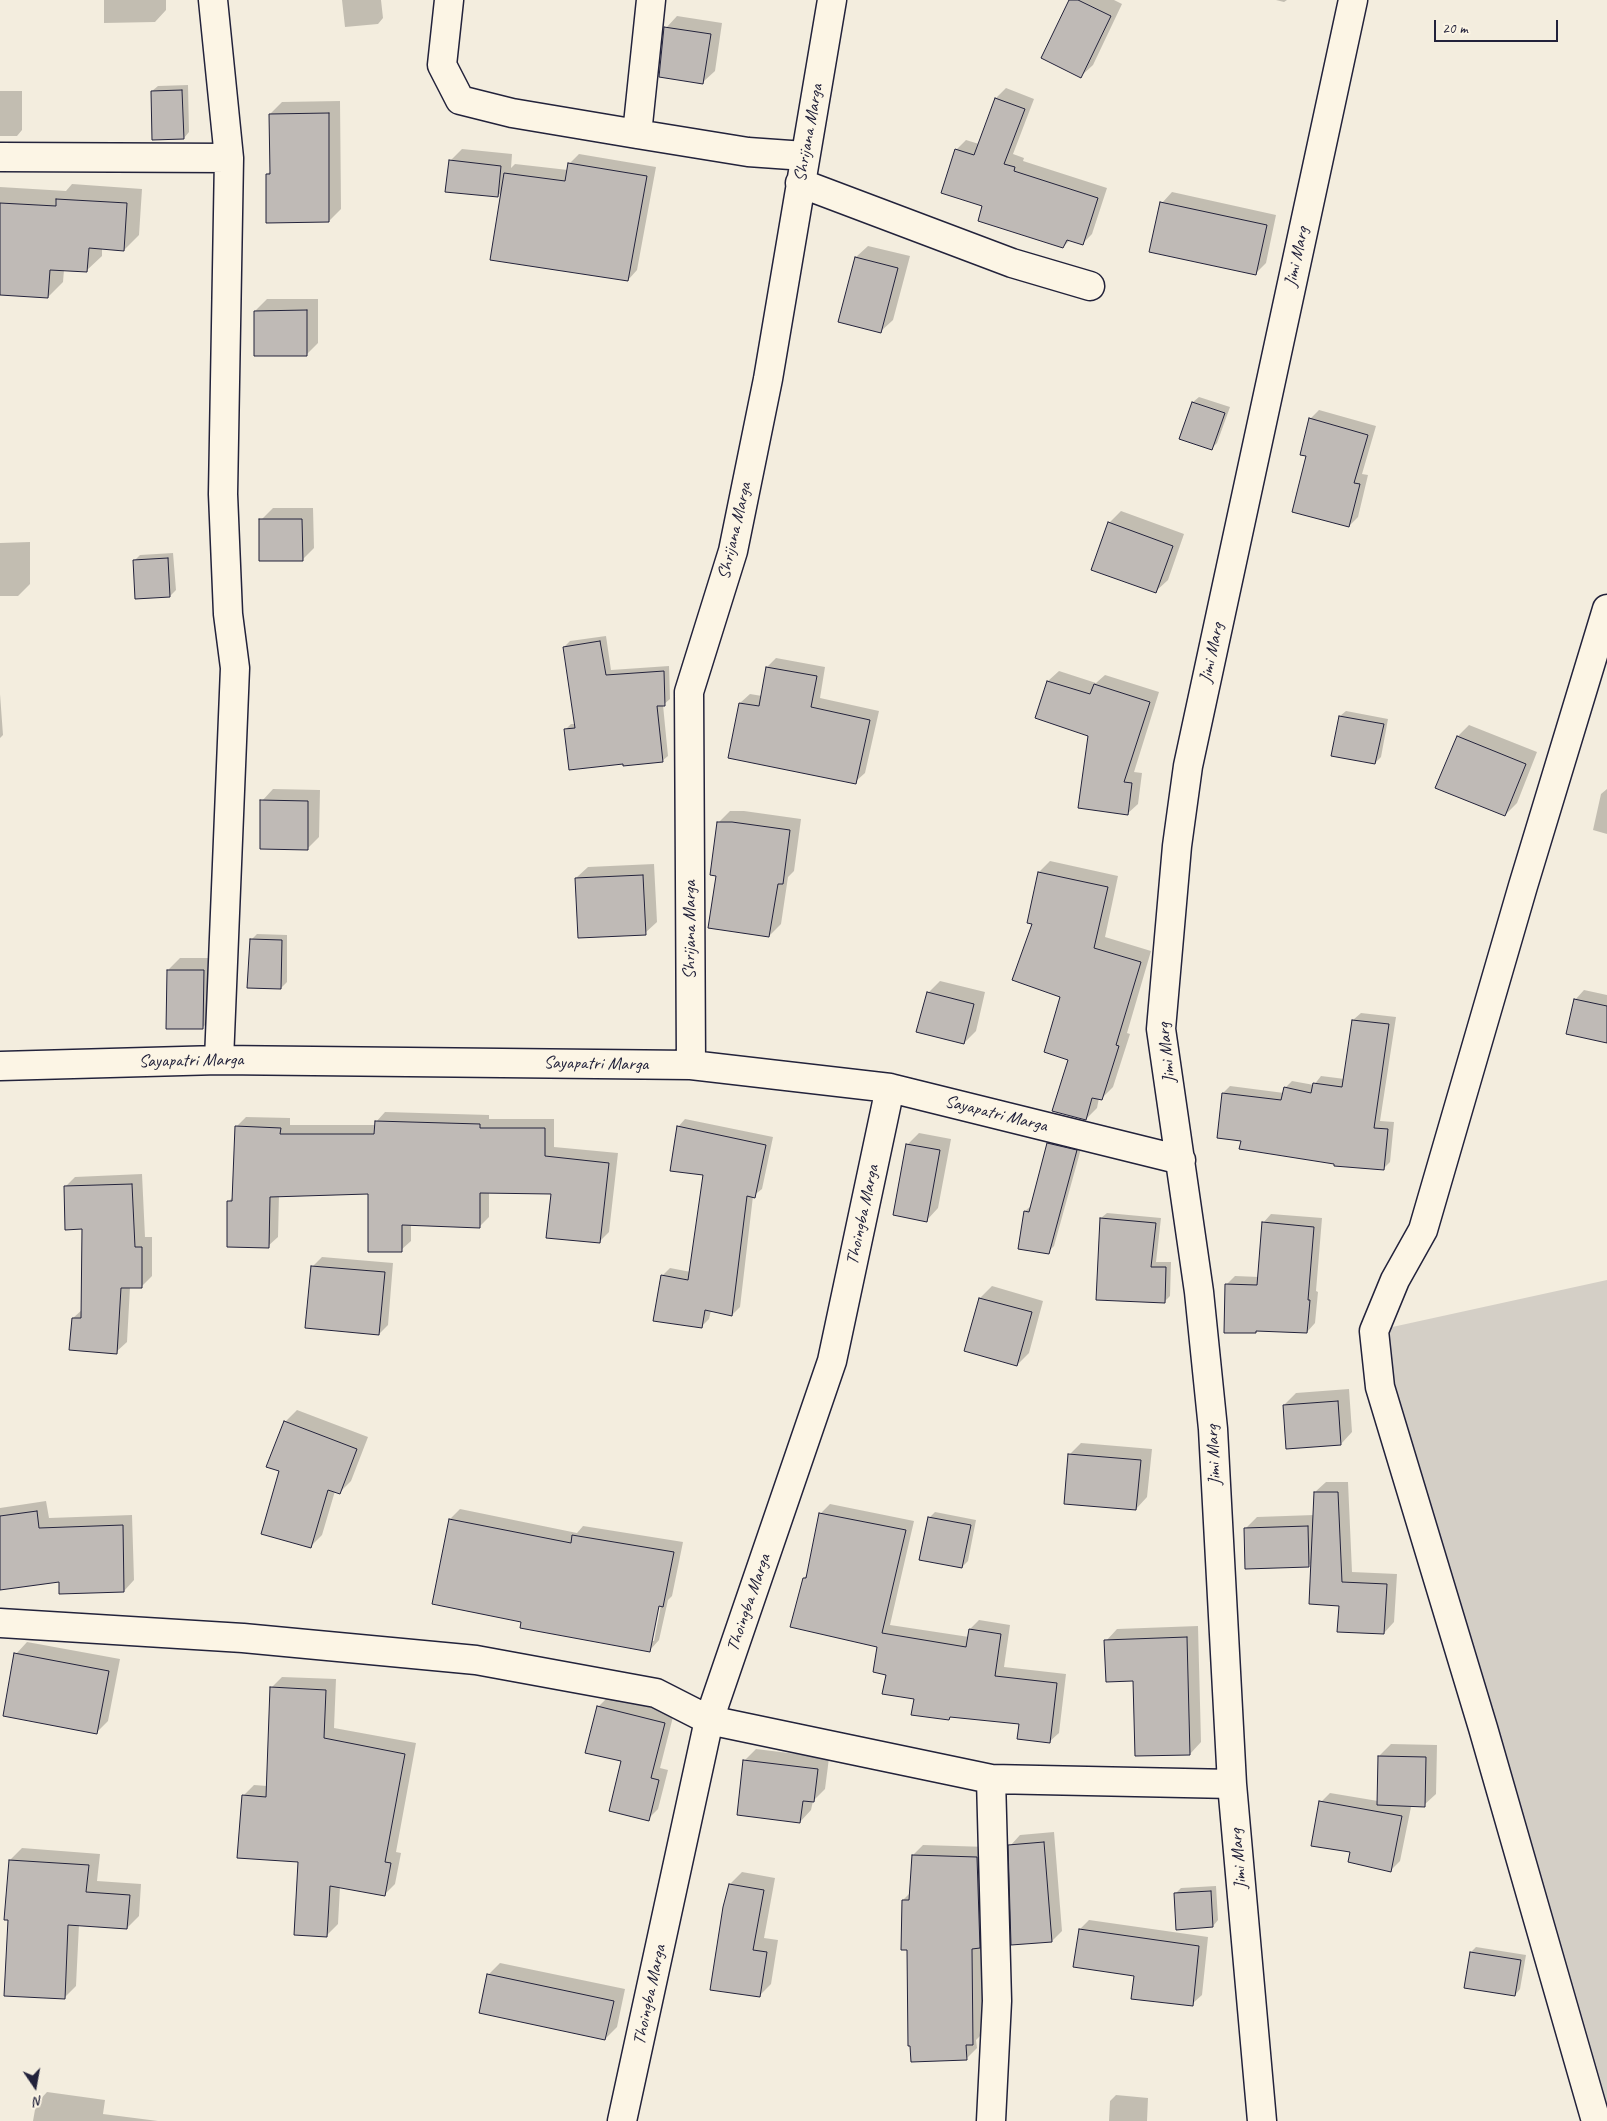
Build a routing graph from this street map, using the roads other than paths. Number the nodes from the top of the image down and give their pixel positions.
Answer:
1 (213, 0) edge
2 (449, 0) edge
3 (651, 0) edge
4 (832, 0) edge
5 (1353, 0) edge
6 (637, 134) junction
7 (805, 156) junction
8 (0, 158) edge
9 (229, 158) junction
10 (800, 183) junction
11 (1090, 286) dead end
12 (1607, 609) edge
13 (219, 1060) junction
14 (691, 1065) junction
15 (0, 1066) edge
16 (890, 1088) junction
17 (1181, 1160) junction
18 (0, 1623) edge
19 (709, 1720) junction
20 (991, 1779) junction
21 (1232, 1784) junction
22 (623, 2121) edge
23 (991, 2121) edge
24 (1262, 2121) edge
25 (1596, 2121) edge

1 - 9 street
2 - 6 street
3 - 6 street
4 - 7 street, Shrijana Marga
5 - 17 street, Jimi Marg
6 - 7 street
7 - 10 street, Shrijana Marga
8 - 9 street
9 - 13 street
10 - 11 street
10 - 14 street, Shrijana Marga
12 - 25 street
13 - 14 street, Sayapatri Marga
13 - 15 street, Sayapatri Marga
14 - 16 street, Sayapatri Marga
16 - 17 street, Sayapatri Marga
16 - 19 street, Thoingba Marga
17 - 21 street, Jimi Marg
18 - 19 street
19 - 20 street
19 - 22 street, Thoingba Marga
20 - 21 street
20 - 23 street
21 - 24 street, Jimi Marg

